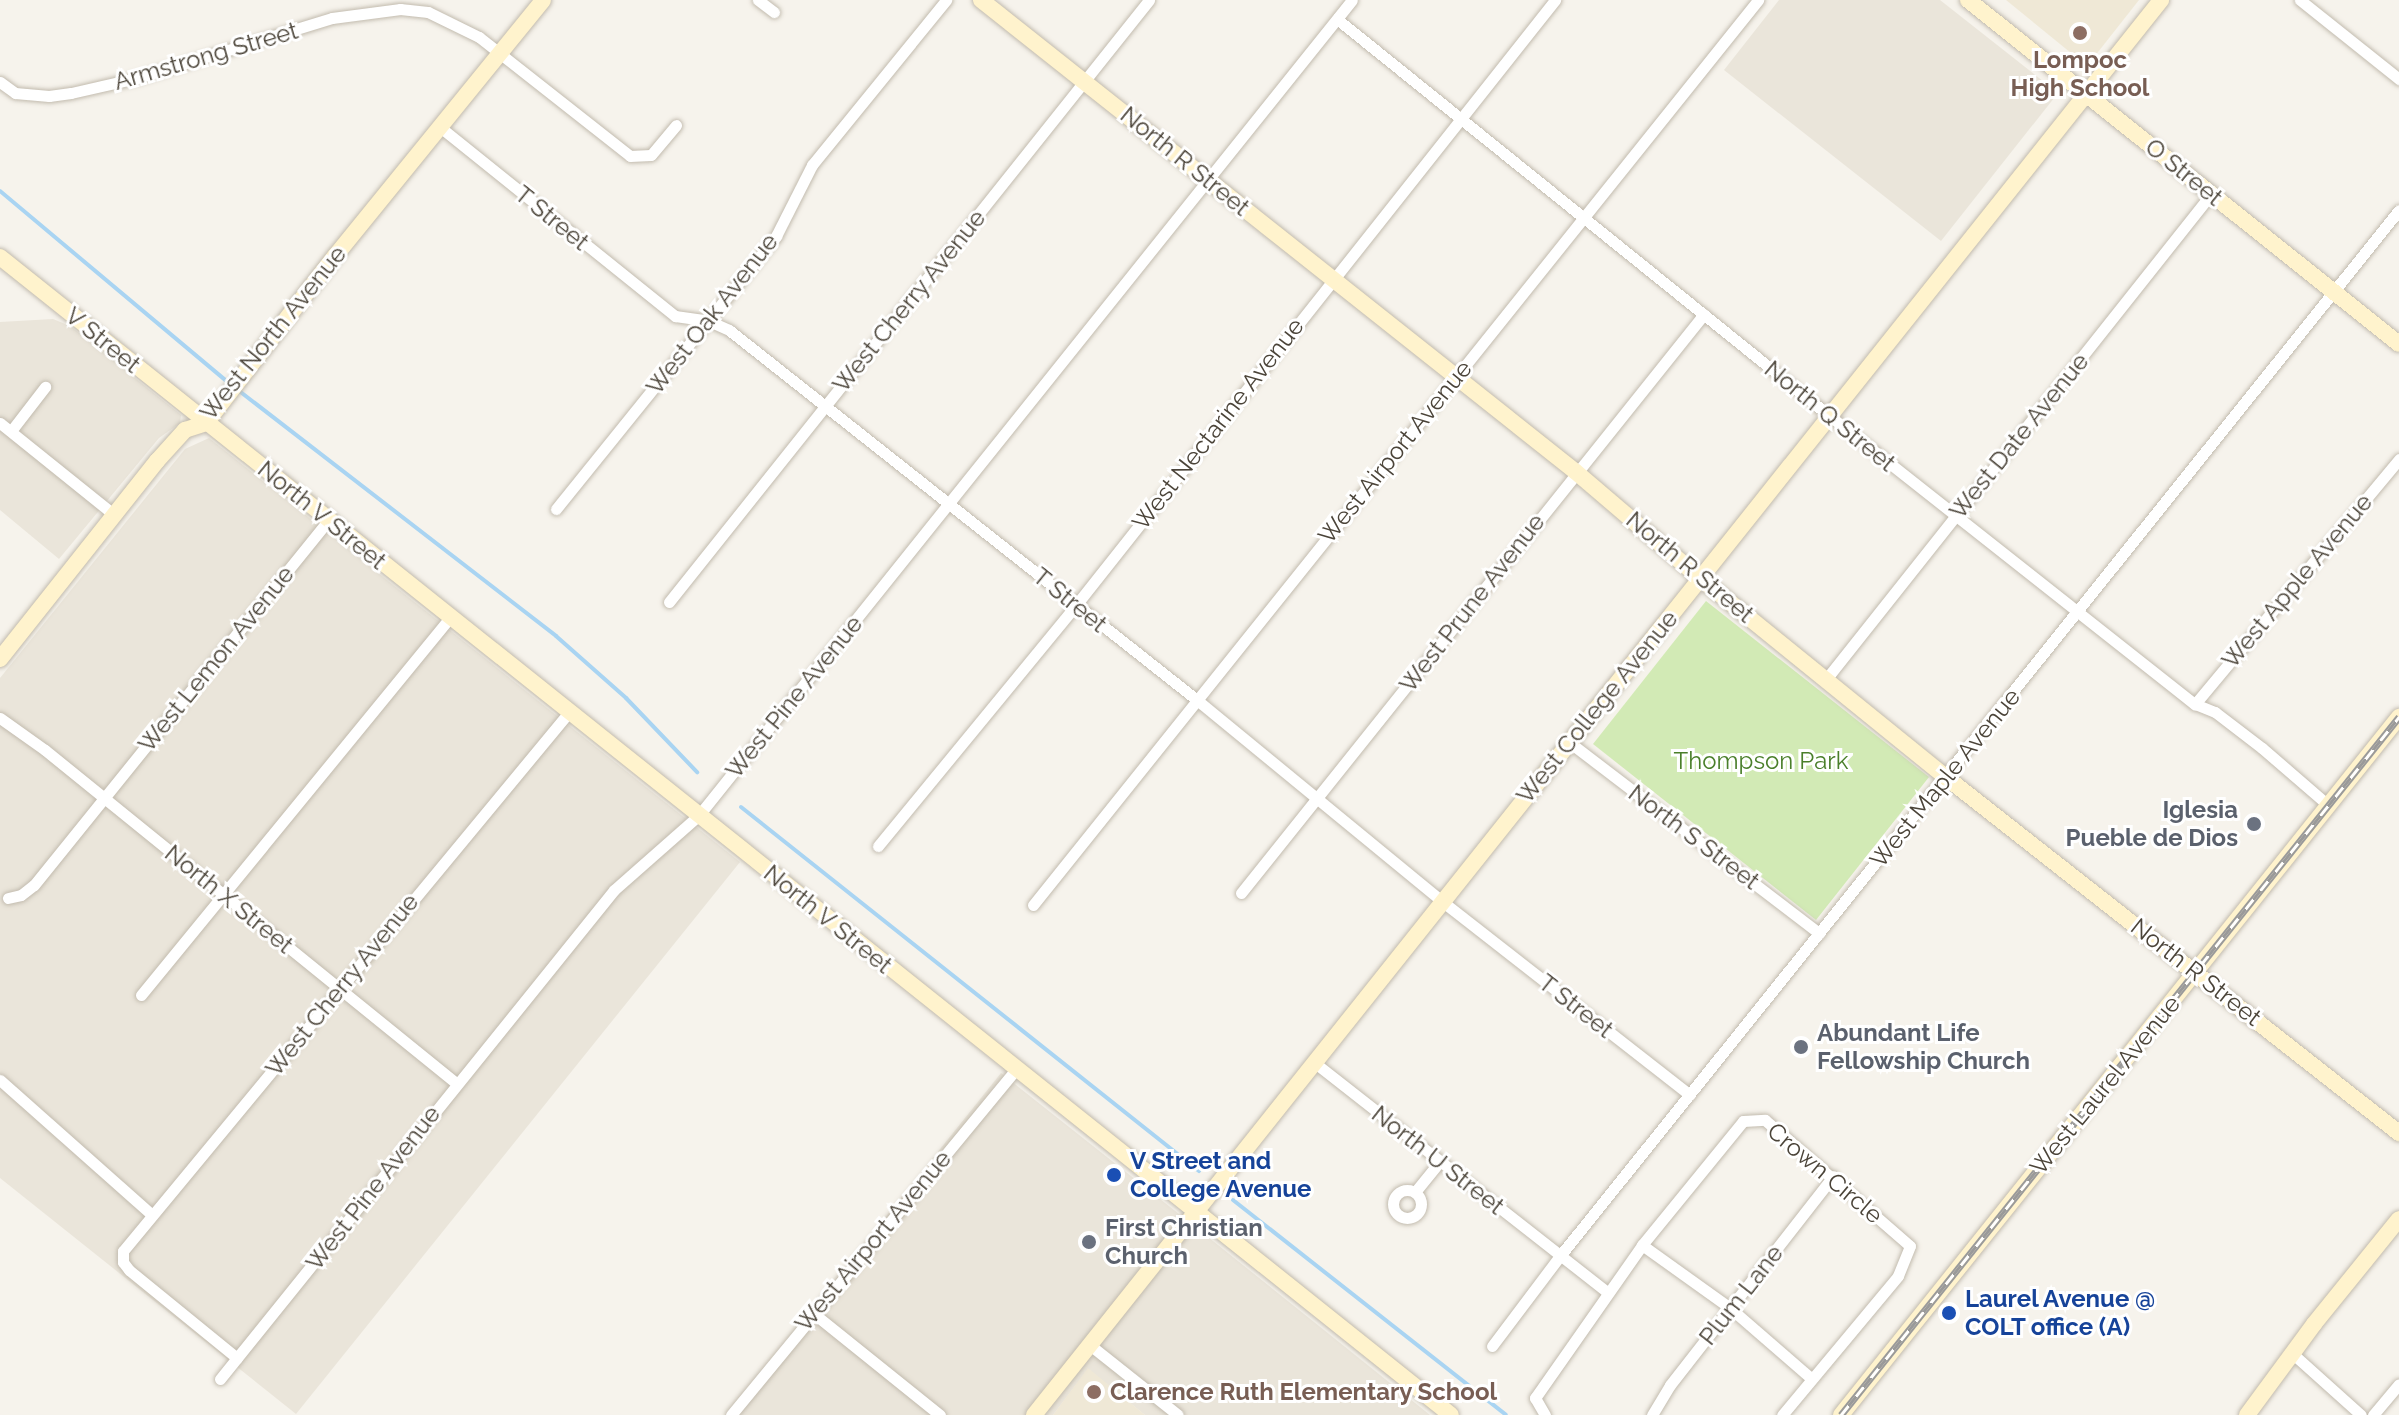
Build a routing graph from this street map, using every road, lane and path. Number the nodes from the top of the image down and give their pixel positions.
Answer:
1 (543, 0) edge
2 (758, 0) edge
3 (946, 0) edge
4 (981, 0) edge
5 (1149, 0) edge
6 (1352, 0) edge
7 (1555, 0) edge
8 (1758, 0) edge
9 (1968, 0) edge
10 (2161, 0) edge
11 (2300, 0) edge
12 (399, 4) edge
13 (774, 12) dead end
14 (1337, 19) junction
15 (501, 52) junction
16 (2399, 79) edge
17 (1085, 81) junction
18 (0, 82) edge
19 (2087, 94) junction
20 (1460, 119) junction
21 (676, 125) dead end
22 (440, 127) junction
23 (1209, 180) junction
24 (2211, 194) junction
25 (2399, 210) edge
26 (1585, 218) junction
27 (0, 257) edge
28 (1333, 279) junction
29 (2334, 291) junction
30 (1704, 314) junction
31 (709, 321) junction
32 (2399, 344) edge
33 (1455, 376) junction
34 (45, 387) dead end
35 (825, 406) junction
36 (1831, 417) junction
37 (0, 423) edge
38 (206, 423) junction
39 (11, 431) junction
40 (2399, 459) edge
41 (1576, 472) junction
42 (950, 504) junction
43 (556, 509) dead end
44 (113, 514) junction
45 (1956, 515) junction
46 (328, 520) junction
47 (1700, 578) junction
48 (669, 602) dead end
49 (1076, 605) junction
50 (2078, 612) junction
51 (450, 617) junction
52 (0, 659) edge
53 (1827, 678) junction
54 (1197, 700) junction
55 (2195, 704) junction
56 (569, 712) junction
57 (2399, 717) edge
58 (0, 718) edge
59 (1569, 742) junction
60 (1947, 778) junction
61 (105, 798) junction
62 (1316, 799) junction
63 (2328, 805) junction
64 (699, 815) junction
65 (878, 846) dead end
66 (1241, 893) dead end
67 (224, 894) junction
68 (8, 898) dead end
69 (1443, 902) junction
70 (1033, 905) dead end
71 (1819, 933) junction
72 (2196, 971) junction
73 (339, 990) junction
74 (141, 995) dead end
75 (1315, 1063) junction
76 (1016, 1069) junction
77 (0, 1080) edge
78 (456, 1083) junction
79 (1690, 1095) junction
80 (2399, 1133) edge
81 (1440, 1161) junction
82 (1833, 1176) junction
83 (1415, 1192) dead end
84 (1197, 1213) junction
85 (152, 1215) junction
86 (2399, 1219) edge
87 (1642, 1245) junction
88 (1559, 1257) junction
89 (1608, 1293) junction
90 (1730, 1308) junction
91 (813, 1313) junction
92 (1090, 1345) junction
93 (1492, 1346) dead end
94 (2293, 1354) junction
95 (237, 1358) junction
96 (220, 1379) dead end
97 (1812, 1379) junction
98 (2399, 1384) edge
99 (1444, 1413) edge
100 (731, 1415) edge
101 (940, 1415) edge
102 (1034, 1415) edge
103 (1178, 1415) edge
104 (1545, 1415) edge
105 (1652, 1415) edge
106 (1782, 1415) edge
107 (1841, 1415) edge
108 (2247, 1415) edge
109 (2361, 1415) edge
110 (2373, 1415) edge

1 - 15 street, West North Avenue
2 - 13 street
3 - 31 street, West Oak Avenue
4 - 17 street, North R Street
5 - 17 street, West Cherry Avenue
6 - 14 street, West Pine Avenue
7 - 20 street, West Nectarine Avenue
8 - 26 street, West Airport Avenue
9 - 19 street, O Street
10 - 19 street, West College Avenue
11 - 16 street
12 - 15 street, Armstrong Street
12 - 18 street, Armstrong Street
14 - 20 street, North Q Street
14 - 23 street, West Pine Avenue
15 - 21 street, Armstrong Street
15 - 22 street, West North Avenue
17 - 23 street, North R Street
17 - 35 street, West Cherry Avenue
19 - 24 street, O Street
19 - 36 street, West College Avenue
20 - 26 street, North Q Street
20 - 28 street, West Nectarine Avenue
22 - 31 street, T Street
22 - 38 street, West North Avenue
23 - 28 street, North R Street
23 - 42 street, West Pine Avenue
24 - 29 street, O Street
24 - 45 street, West Date Avenue
25 - 29 street, West Maple Avenue
26 - 30 street, North Q Street
26 - 33 street, West Airport Avenue
27 - 38 street, V Street
28 - 33 street, North R Street
28 - 49 street, West Nectarine Avenue
29 - 32 street, O Street
29 - 50 street, West Maple Avenue
30 - 36 street, North Q Street
30 - 41 street, West Prune Avenue
31 - 35 street, T Street
31 - 43 street, West Oak Avenue
33 - 41 street, North R Street
33 - 54 street, West Airport Avenue
34 - 39 street
35 - 42 street, T Street
35 - 48 street, West Cherry Avenue
36 - 45 street, North Q Street
36 - 47 street, West College Avenue
37 - 39 street
38 - 44 street, West North Avenue
38 - 46 street, North V Street
39 - 44 street
40 - 55 street, West Apple Avenue
41 - 47 street, North R Street
41 - 62 street, West Prune Avenue
42 - 49 street, T Street
42 - 64 street, West Pine Avenue
44 - 52 street, West North Avenue
45 - 50 street, North Q Street
45 - 53 street, West Date Avenue
46 - 51 street, North V Street
46 - 61 street, West Lemon Avenue
47 - 53 street, North R Street
47 - 59 street, West College Avenue
49 - 54 street, T Street
49 - 65 street, West Nectarine Avenue
50 - 55 street, North Q Street
50 - 60 street, West Maple Avenue
51 - 56 street, North V Street
51 - 67 street
53 - 60 street, North R Street
54 - 62 street, T Street
54 - 70 street, West Airport Avenue
55 - 63 street, North Q Street
56 - 64 street, North V Street
56 - 73 street, West Cherry Avenue
57 - 63 street, West Laurel Avenue
58 - 61 street, North X Street
59 - 69 street, West College Avenue
59 - 71 street, North S Street
60 - 71 street, West Maple Avenue
60 - 72 street, North R Street
61 - 67 street, North X Street
61 - 68 street, West Lemon Avenue
62 - 66 street, West Prune Avenue
62 - 69 street, T Street
63 - 72 street, West Laurel Avenue
64 - 76 street, North V Street
64 - 78 street, West Pine Avenue
67 - 73 street, North X Street
67 - 74 street
69 - 75 street, West College Avenue
69 - 79 street, T Street
71 - 79 street, West Maple Avenue
72 - 80 street, North R Street
72 - 107 street, West Laurel Avenue
73 - 78 street, North X Street
73 - 85 street, West Cherry Avenue
75 - 81 street, North U Street
75 - 84 street, West College Avenue
76 - 84 street, North V Street
76 - 91 street, West Airport Avenue
77 - 85 street
78 - 95 street, West Pine Avenue
79 - 88 street, West Maple Avenue
81 - 83 street
81 - 88 street, North U Street
82 - 87 street, Crown Circle
82 - 90 street, Plum Lane
82 - 97 street, Crown Circle
84 - 92 street, West College Avenue
84 - 99 street, North V Street
85 - 95 street, West Cherry Avenue
86 - 94 street
87 - 89 street, Crown Circle
87 - 90 street
88 - 89 street, North U Street
88 - 93 street, West Maple Avenue
89 - 104 street, Crown Circle
90 - 97 street
90 - 105 street, Plum Lane
91 - 100 street, West Airport Avenue
91 - 101 street
92 - 102 street, West College Avenue
92 - 103 street
94 - 108 street
94 - 109 street
95 - 96 street, West Pine Avenue
97 - 106 street, Crown Circle
98 - 110 street

